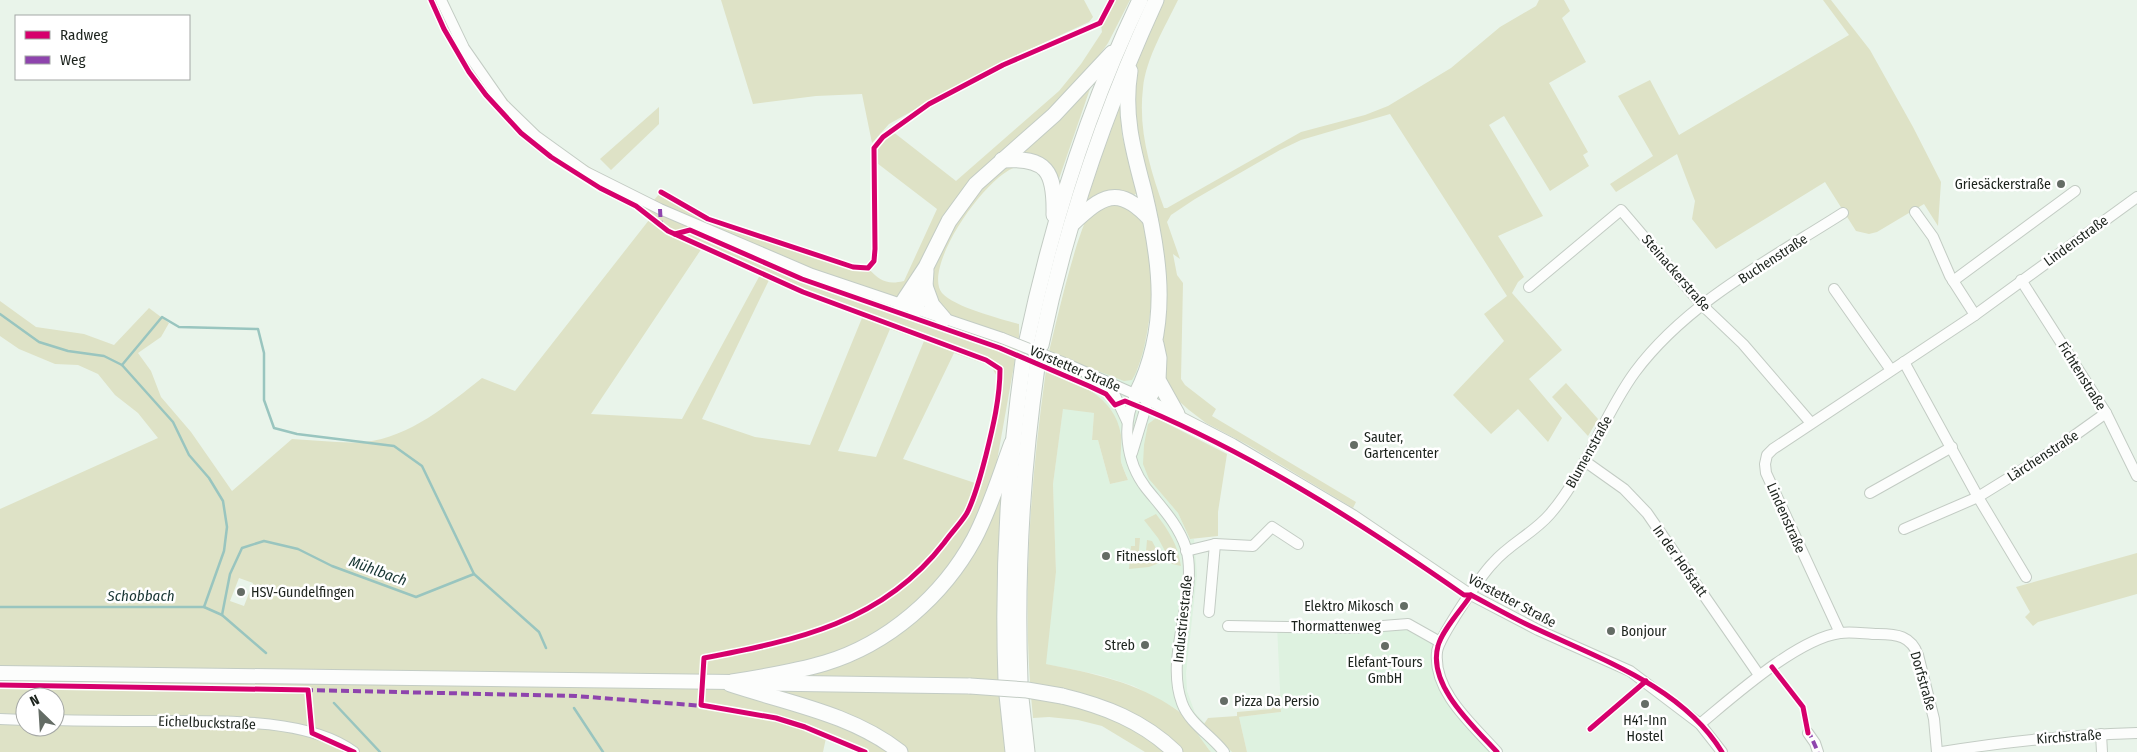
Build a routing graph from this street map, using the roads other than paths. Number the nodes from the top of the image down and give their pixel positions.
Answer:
1 (441, 0) edge
2 (1140, 0) edge
3 (1156, 0) edge
4 (1127, 46) junction
5 (1002, 160) junction
6 (2075, 191) dead end
7 (2137, 197) edge
8 (1843, 212) dead end
9 (1915, 212) dead end
10 (1151, 220) junction
11 (1072, 224) junction
12 (1054, 228) junction
13 (926, 267) junction
14 (2021, 280) junction
15 (1953, 281) junction
16 (925, 286) junction
17 (1529, 286) dead end
18 (1834, 289) dead end
19 (1702, 305) junction
20 (908, 308) junction
21 (1975, 315) junction
22 (944, 319) junction
23 (1155, 340) junction
24 (1904, 362) junction
25 (1891, 370) junction
26 (1158, 380) junction
27 (1109, 383) junction
28 (1142, 398) junction
29 (1178, 414) junction
30 (2106, 414) junction
31 (1127, 422) junction
32 (1811, 423) junction
33 (1012, 443) junction
34 (1952, 447) junction
35 (1132, 456) junction
36 (1586, 462) junction
37 (2137, 476) edge
38 (1870, 493) dead end
39 (1978, 497) junction
40 (1904, 529) dead end
41 (1215, 544) junction
42 (1298, 544) dead end
43 (1186, 551) junction
44 (2026, 577) dead end
45 (1471, 595) junction
46 (1209, 612) dead end
47 (1228, 626) dead end
48 (1840, 633) junction
49 (1440, 642) junction
50 (0, 674) edge
51 (1759, 675) junction
52 (726, 683) junction
53 (1013, 689) junction
54 (0, 719) edge
55 (15, 720) edge
56 (65, 720) edge
57 (1700, 724) junction
58 (1808, 733) dead end
59 (2137, 733) edge
60 (2101, 734) junction
61 (354, 752) edge
62 (900, 752) edge
63 (1013, 752) edge
64 (1027, 752) edge
65 (1175, 752) edge
66 (1224, 752) edge
67 (1498, 752) edge
68 (1722, 752) edge
69 (1818, 752) edge
70 (1937, 752) edge
71 (1942, 752) edge
72 (2102, 752) edge

1 - 20 street, Vörstetter Straße
2 - 4 highway
3 - 4 highway
4 - 5 highway
4 - 10 highway
4 - 11 highway
4 - 12 highway
5 - 12 highway
5 - 13 highway
6 - 15 street
7 - 14 street, Lindenstraße
8 - 19 street, Buchenstraße
9 - 15 street
10 - 11 highway
10 - 23 highway
11 - 12 highway
13 - 16 highway
13 - 20 highway
14 - 21 street, Lindenstraße
14 - 30 street, Fichtenstraße
15 - 21 street
16 - 20 highway
16 - 22 highway
17 - 19 street, Steinackerstraße
18 - 25 street
19 - 32 street, Steinackerstraße
19 - 36 street, Blumenstraße
20 - 22 street, Vörstetter Straße
21 - 24 street, Lindenstraße
22 - 27 street, Vörstetter Straße, bridge
23 - 26 highway
23 - 28 highway
24 - 25 street, Lindenstraße
24 - 34 street
25 - 32 street, Lindenstraße
26 - 28 highway
26 - 29 highway
27 - 28 street, Vörstetter Straße
27 - 31 street
28 - 29 street, Vörstetter Straße
28 - 31 street, Industriestraße
28 - 35 street
29 - 45 street, Vörstetter Straße
30 - 37 street, Fichtenstraße
30 - 39 street, Lärchenstraße
31 - 35 street, Industriestraße
32 - 48 street, Lindenstraße
33 - 52 highway
33 - 53 highway
33 - 53 highway
34 - 38 street
34 - 39 street
35 - 43 street, Industriestraße
36 - 45 street, Blumenstraße
36 - 51 street, In der Hofstatt
39 - 40 street, Lärchenstraße
39 - 44 street
41 - 42 street
41 - 43 street
41 - 46 street
43 - 66 street, Industriestraße
45 - 49 street, Blumenstraße
45 - 57 street, Vörstetter Straße
47 - 49 street, Thormattenweg
48 - 51 street, Dorfstraße
48 - 70 street, Dorfstraße
49 - 67 street
50 - 52 main road
51 - 57 street, Dorfstraße
52 - 62 highway
52 - 65 highway, bridge
53 - 63 highway
53 - 64 highway
54 - 55 street
56 - 61 street, Eichelbuckstraße
57 - 68 street, Vörstetter Straße
58 - 69 street
59 - 60 street, Kirchstraße
60 - 71 street, Kirchstraße
60 - 72 street

